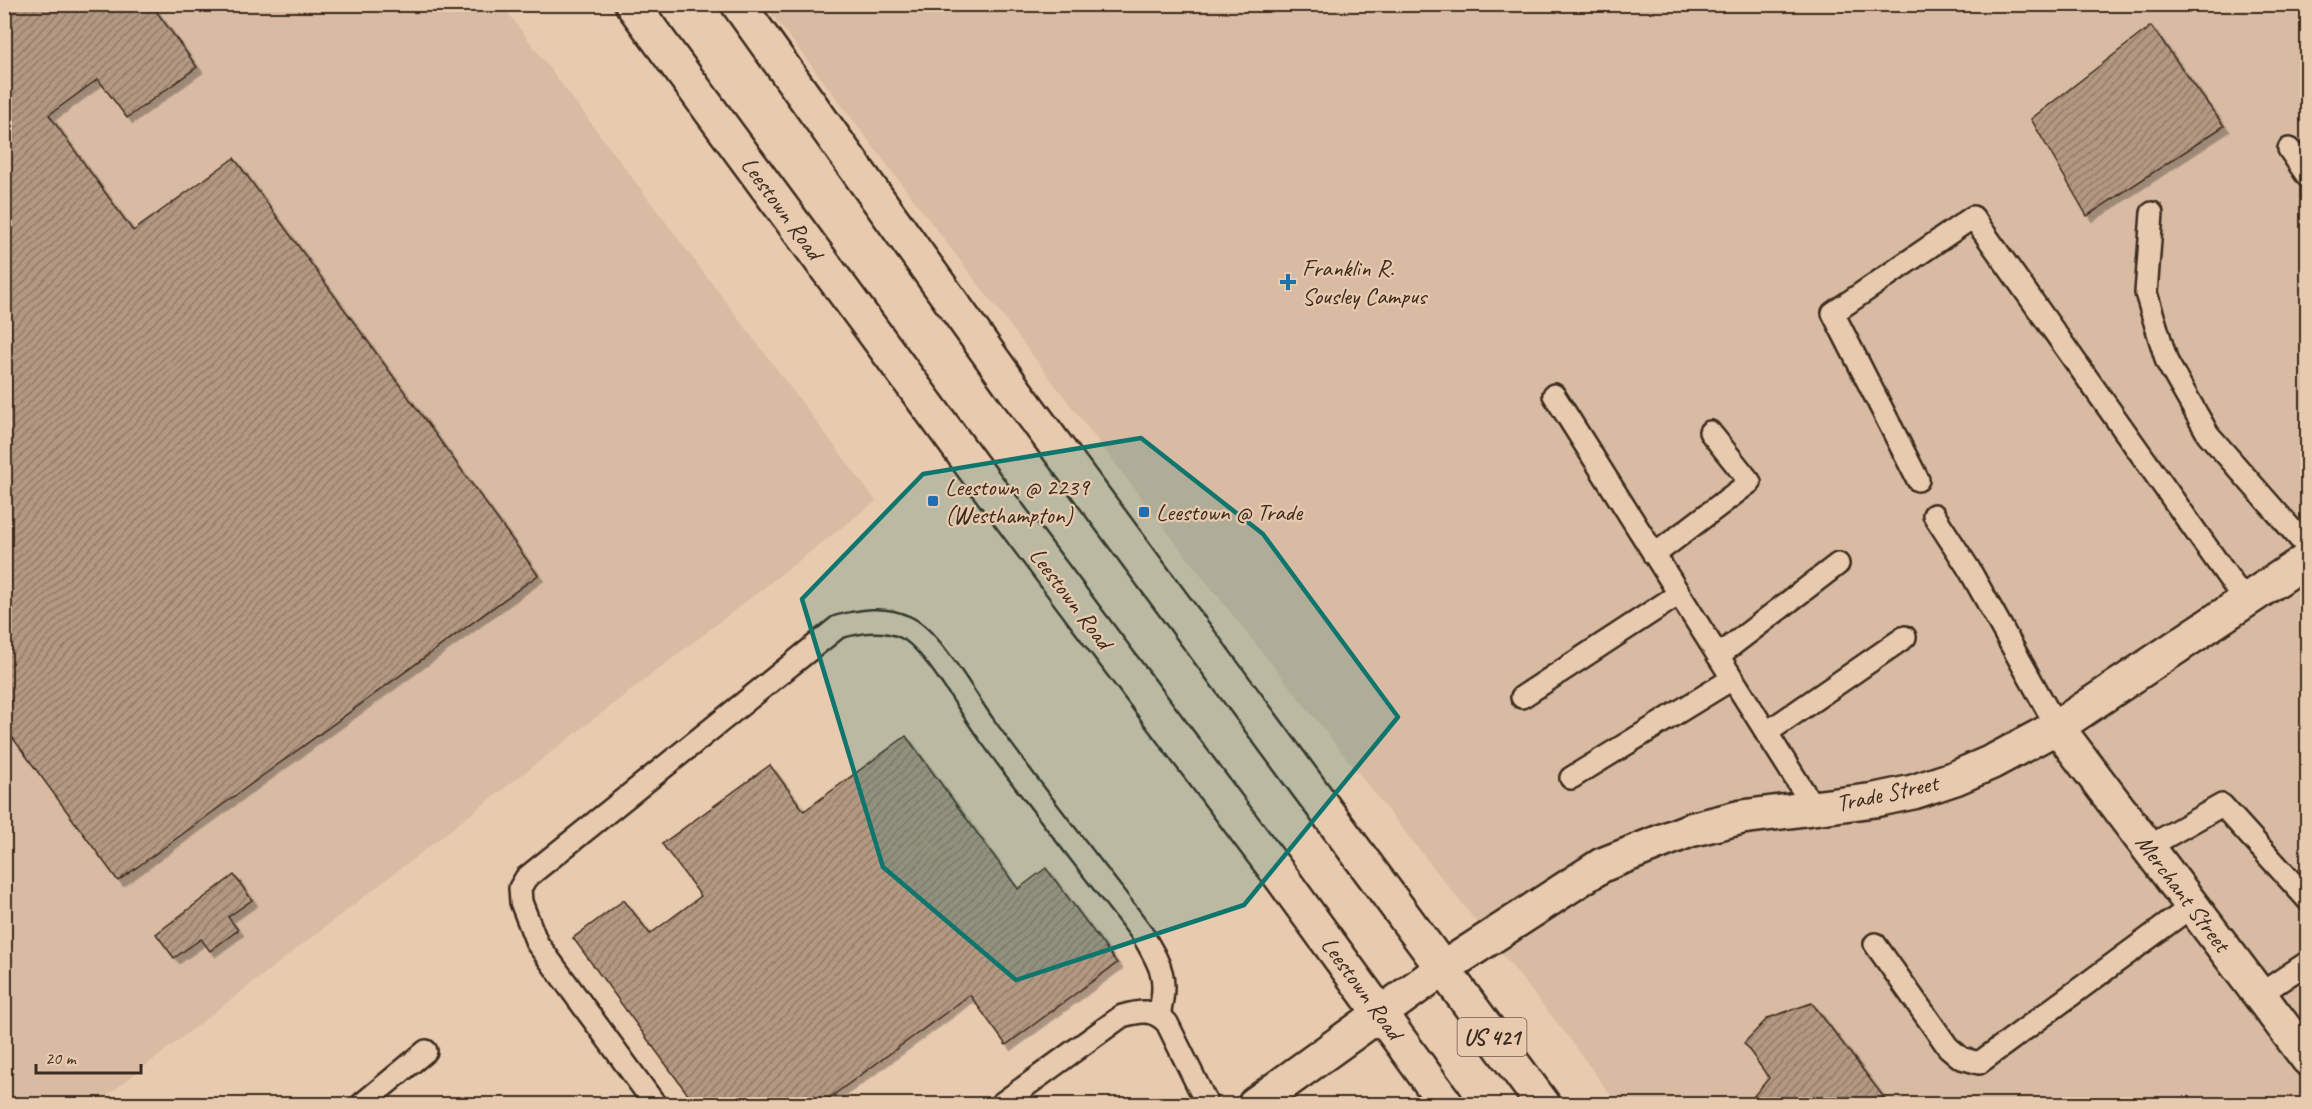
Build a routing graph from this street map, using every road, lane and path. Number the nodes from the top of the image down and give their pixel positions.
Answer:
1 (632, 4) edge
2 (738, 4) edge
3 (2289, 149) dead end
4 (2307, 177) edge
5 (2152, 213) dead end
6 (1554, 395) dead end
7 (1710, 432) dead end
8 (1918, 480) dead end
9 (1934, 515) dead end
10 (2307, 548) edge
11 (1654, 555) junction
12 (2307, 559) edge
13 (1839, 564) dead end
14 (1679, 594) junction
15 (2246, 601) junction
16 (1905, 637) dead end
17 (1718, 656) junction
18 (1732, 679) junction
19 (1522, 697) dead end
20 (2058, 728) junction
21 (1766, 733) junction
22 (1571, 778) dead end
23 (1814, 808) junction
24 (2148, 847) junction
25 (2307, 900) edge
26 (2192, 906) junction
27 (1875, 944) dead end
28 (2307, 962) edge
29 (1442, 969) junction
30 (2259, 995) junction
31 (1380, 1013) junction
32 (1159, 1014) junction
33 (426, 1051) dead end
34 (2307, 1059) edge
35 (362, 1104) edge
36 (655, 1104) edge
37 (1001, 1104) edge
38 (1208, 1104) edge
39 (1255, 1104) edge
40 (1446, 1104) edge
41 (1543, 1104) edge

1 - 31 main road, Leestown Road
2 - 29 main road, US 421
3 - 4 lane
5 - 10 lane
6 - 11 lane
7 - 11 lane
8 - 15 lane
9 - 20 lane
11 - 14 lane
12 - 15 main road, Trade Street
13 - 17 lane
14 - 17 lane
14 - 19 lane
15 - 20 main road, Trade Street
16 - 21 lane
17 - 18 lane
18 - 21 lane
18 - 22 lane
20 - 23 main road, Trade Street
20 - 24 main road, Merchant Street
21 - 23 lane
23 - 29 main road, Trade Street
24 - 25 lane
24 - 26 main road, Merchant Street
26 - 27 lane
26 - 30 main road, Merchant Street
28 - 30 lane
29 - 31 main road, Trade Street
29 - 41 main road, US 421
30 - 34 main road, Merchant Street
31 - 39 main road, Trade Street
31 - 40 main road, Leestown Road
32 - 36 lane
32 - 37 lane
32 - 38 lane
33 - 35 lane

